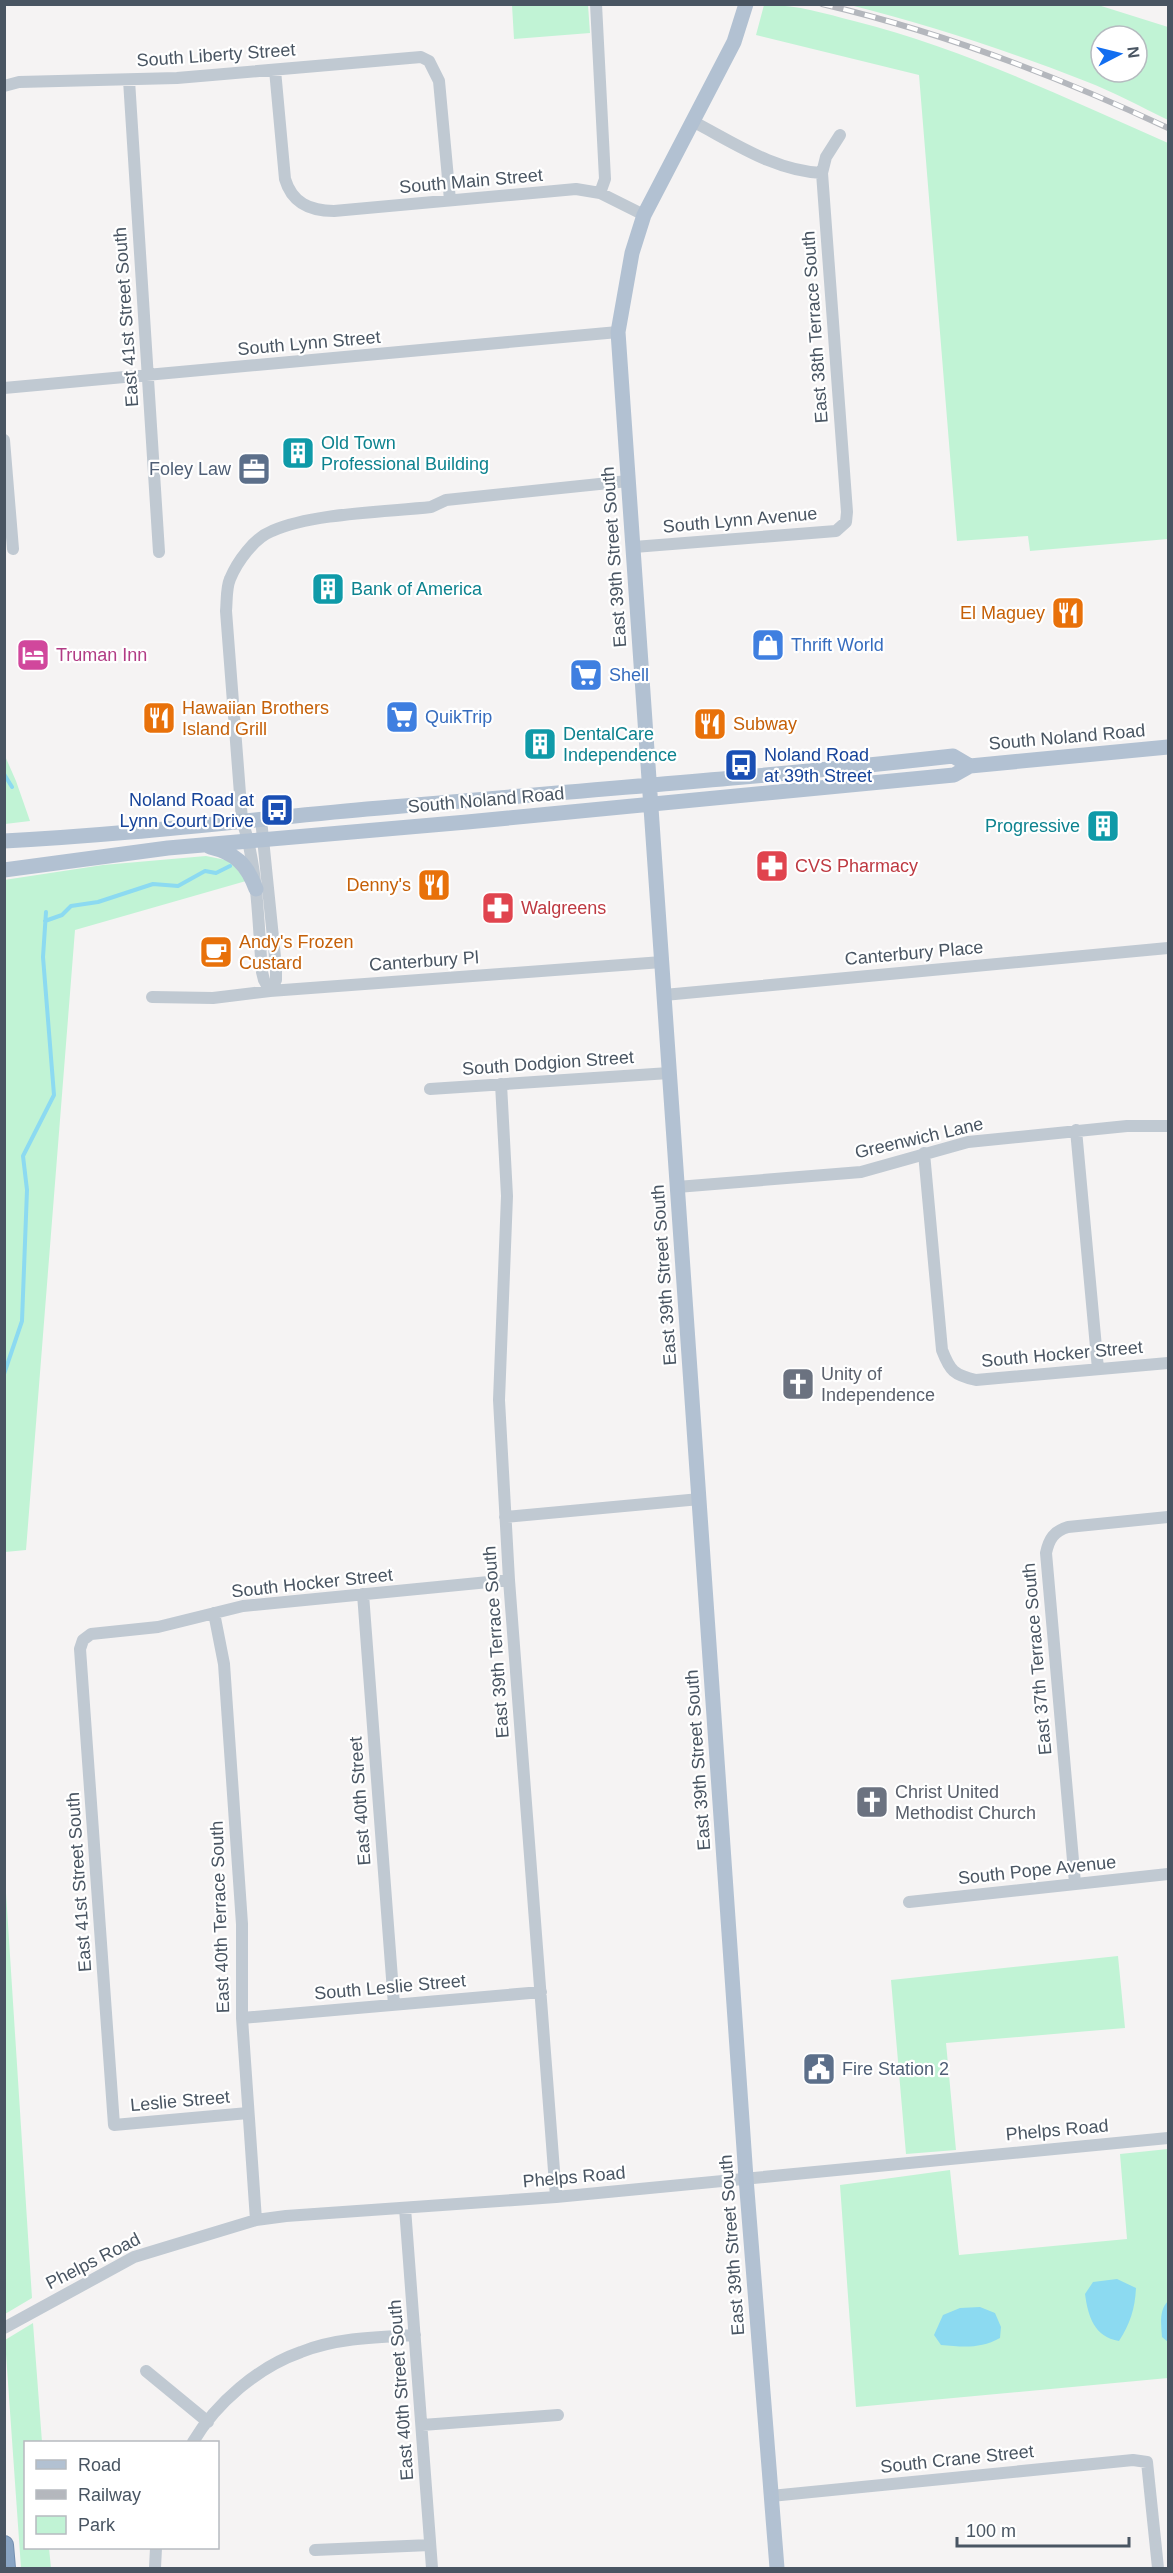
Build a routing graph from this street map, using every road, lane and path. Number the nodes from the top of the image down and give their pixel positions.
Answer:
1 (596, 4) edge
2 (746, 4) edge
3 (275, 70) junction
4 (129, 80) junction
5 (4, 86) edge
6 (692, 121) junction
7 (840, 135) dead end
8 (822, 173) junction
9 (600, 193) junction
10 (450, 200) junction
11 (644, 215) junction
12 (618, 332) junction
13 (148, 376) junction
14 (4, 388) edge
15 (4, 440) edge
16 (628, 481) junction
17 (846, 522) joint
18 (634, 547) junction
19 (13, 549) dead end
20 (159, 552) dead end
21 (1168, 747) edge
22 (970, 766) junction
23 (804, 770) junction
24 (649, 785) junction
25 (806, 789) junction
26 (650, 803) junction
27 (261, 819) junction
28 (242, 820) junction
29 (256, 840) junction
30 (4, 841) edge
31 (205, 845) junction
32 (4, 870) edge
33 (256, 889) junction
34 (1168, 948) edge
35 (662, 962) junction
36 (270, 991) junction
37 (664, 995) junction
38 (152, 997) dead end
39 (669, 1073) junction
40 (501, 1084) junction
41 (430, 1089) dead end
42 (1168, 1126) edge
43 (1076, 1130) junction
44 (924, 1153) junction
45 (677, 1187) junction
46 (1168, 1363) edge
47 (1098, 1369) junction
48 (700, 1499) junction
49 (505, 1517) junction
50 (1168, 1517) edge
51 (509, 1580) junction
52 (363, 1594) junction
53 (214, 1613) junction
54 (85, 1638) joint
55 (1168, 1874) edge
56 (1075, 1883) junction
57 (909, 1902) dead end
58 (541, 1992) junction
59 (394, 2005) junction
60 (242, 2018) junction
61 (248, 2114) junction
62 (114, 2125) joint
63 (1168, 2138) edge
64 (746, 2178) junction
65 (556, 2197) junction
66 (405, 2208) junction
67 (256, 2220) junction
68 (4, 2328) edge
69 (415, 2335) junction
70 (146, 2371) dead end
71 (558, 2415) dead end
72 (208, 2422) junction
73 (422, 2425) junction
74 (194, 2441) edge
75 (771, 2496) junction
76 (4, 2545) edge
77 (430, 2545) junction
78 (1162, 2548) edge
79 (156, 2549) edge
80 (315, 2550) dead end
81 (6, 2568) edge
82 (155, 2568) edge
83 (432, 2568) edge
84 (777, 2568) edge
85 (1158, 2568) edge

1 - 9 street
2 - 6 main road, East 39th Street South
3 - 4 street, South Liberty Street
3 - 10 street, South Main Street
3 - 10 street, South Liberty Street
4 - 5 street, South Liberty Street
4 - 13 street, East 41st Street South
6 - 8 street
6 - 11 main road, East 39th Street South
7 - 8 street, East 38th Terrace South
8 - 17 street, East 38th Terrace South
9 - 10 street, South Main Street
9 - 11 street, South Main Street
11 - 12 main road, East 39th Street South
12 - 13 street, South Lynn Street
12 - 16 main road, East 39th Street South
13 - 14 street, South Lynn Street
13 - 20 street, East 41st Street South
15 - 19 street
16 - 18 main road, East 39th Street South
16 - 28 street
17 - 18 street, South Lynn Avenue
18 - 24 main road, East 39th Street South
21 - 22 main road, South Noland Road
22 - 23 main road, South Noland Road
22 - 25 main road, South Noland Road
23 - 24 main road, South Noland Road
23 - 25 main road
24 - 26 main road, East 39th Street South
24 - 27 main road, South Noland Road
25 - 26 main road, South Noland Road
26 - 29 main road, South Noland Road
26 - 35 main road, East 39th Street South
27 - 28 main road, South Noland Road
27 - 29 street
28 - 29 street
28 - 30 main road, South Noland Road
29 - 31 main road, South Noland Road
29 - 33 street
29 - 36 street
31 - 32 main road, South Noland Road
31 - 33 main road
33 - 36 street
34 - 37 street, Canterbury Place
35 - 36 street, Canterbury Pl
35 - 37 main road, East 39th Street South
36 - 38 street, Canterbury Pl
37 - 39 main road, East 39th Street South
39 - 40 street, South Dodgion Street
39 - 45 main road, East 39th Street South
40 - 41 street, South Dodgion Street
40 - 49 street, East 39th Terrace South
42 - 43 street, Greenwich Lane
43 - 44 street, Greenwich Lane
43 - 47 street
44 - 45 street, Greenwich Lane
44 - 47 street, South Hocker Street
45 - 48 main road, East 39th Street South
46 - 47 street, South Hocker Street
48 - 49 street
48 - 64 main road, East 39th Street South
49 - 51 street, East 39th Terrace South
50 - 56 street, East 37th Terrace South
51 - 52 street, South Hocker Street
51 - 58 street, East 39th Terrace South
52 - 53 street, South Hocker Street
52 - 59 street, East 40th Street
53 - 54 street, South Hocker Street
53 - 60 street, East 40th Terrace South
54 - 62 street, East 41st Street South
55 - 56 street, South Pope Avenue
56 - 57 street, South Pope Avenue
58 - 59 street, South Leslie Street
58 - 65 street, East 39th Terrace South
59 - 60 street, South Leslie Street
60 - 61 street, East 40th Terrace South
61 - 62 street, Leslie Street
61 - 67 street, East 40th Terrace South
63 - 64 street, Phelps Road
64 - 65 street, Phelps Road
64 - 75 main road, East 39th Street South
65 - 66 street, Phelps Road
66 - 67 street, Phelps Road
66 - 69 street, East 40th Street South
67 - 68 street, Phelps Road
69 - 72 street
69 - 73 street, East 40th Street South
70 - 72 street
71 - 73 street
72 - 74 street
73 - 77 street, East 40th Street South
75 - 78 street, South Crane Street
75 - 84 main road, East 39th Street South
76 - 81 highway
77 - 80 street
77 - 83 street, East 40th Street South
78 - 85 street
79 - 82 street

